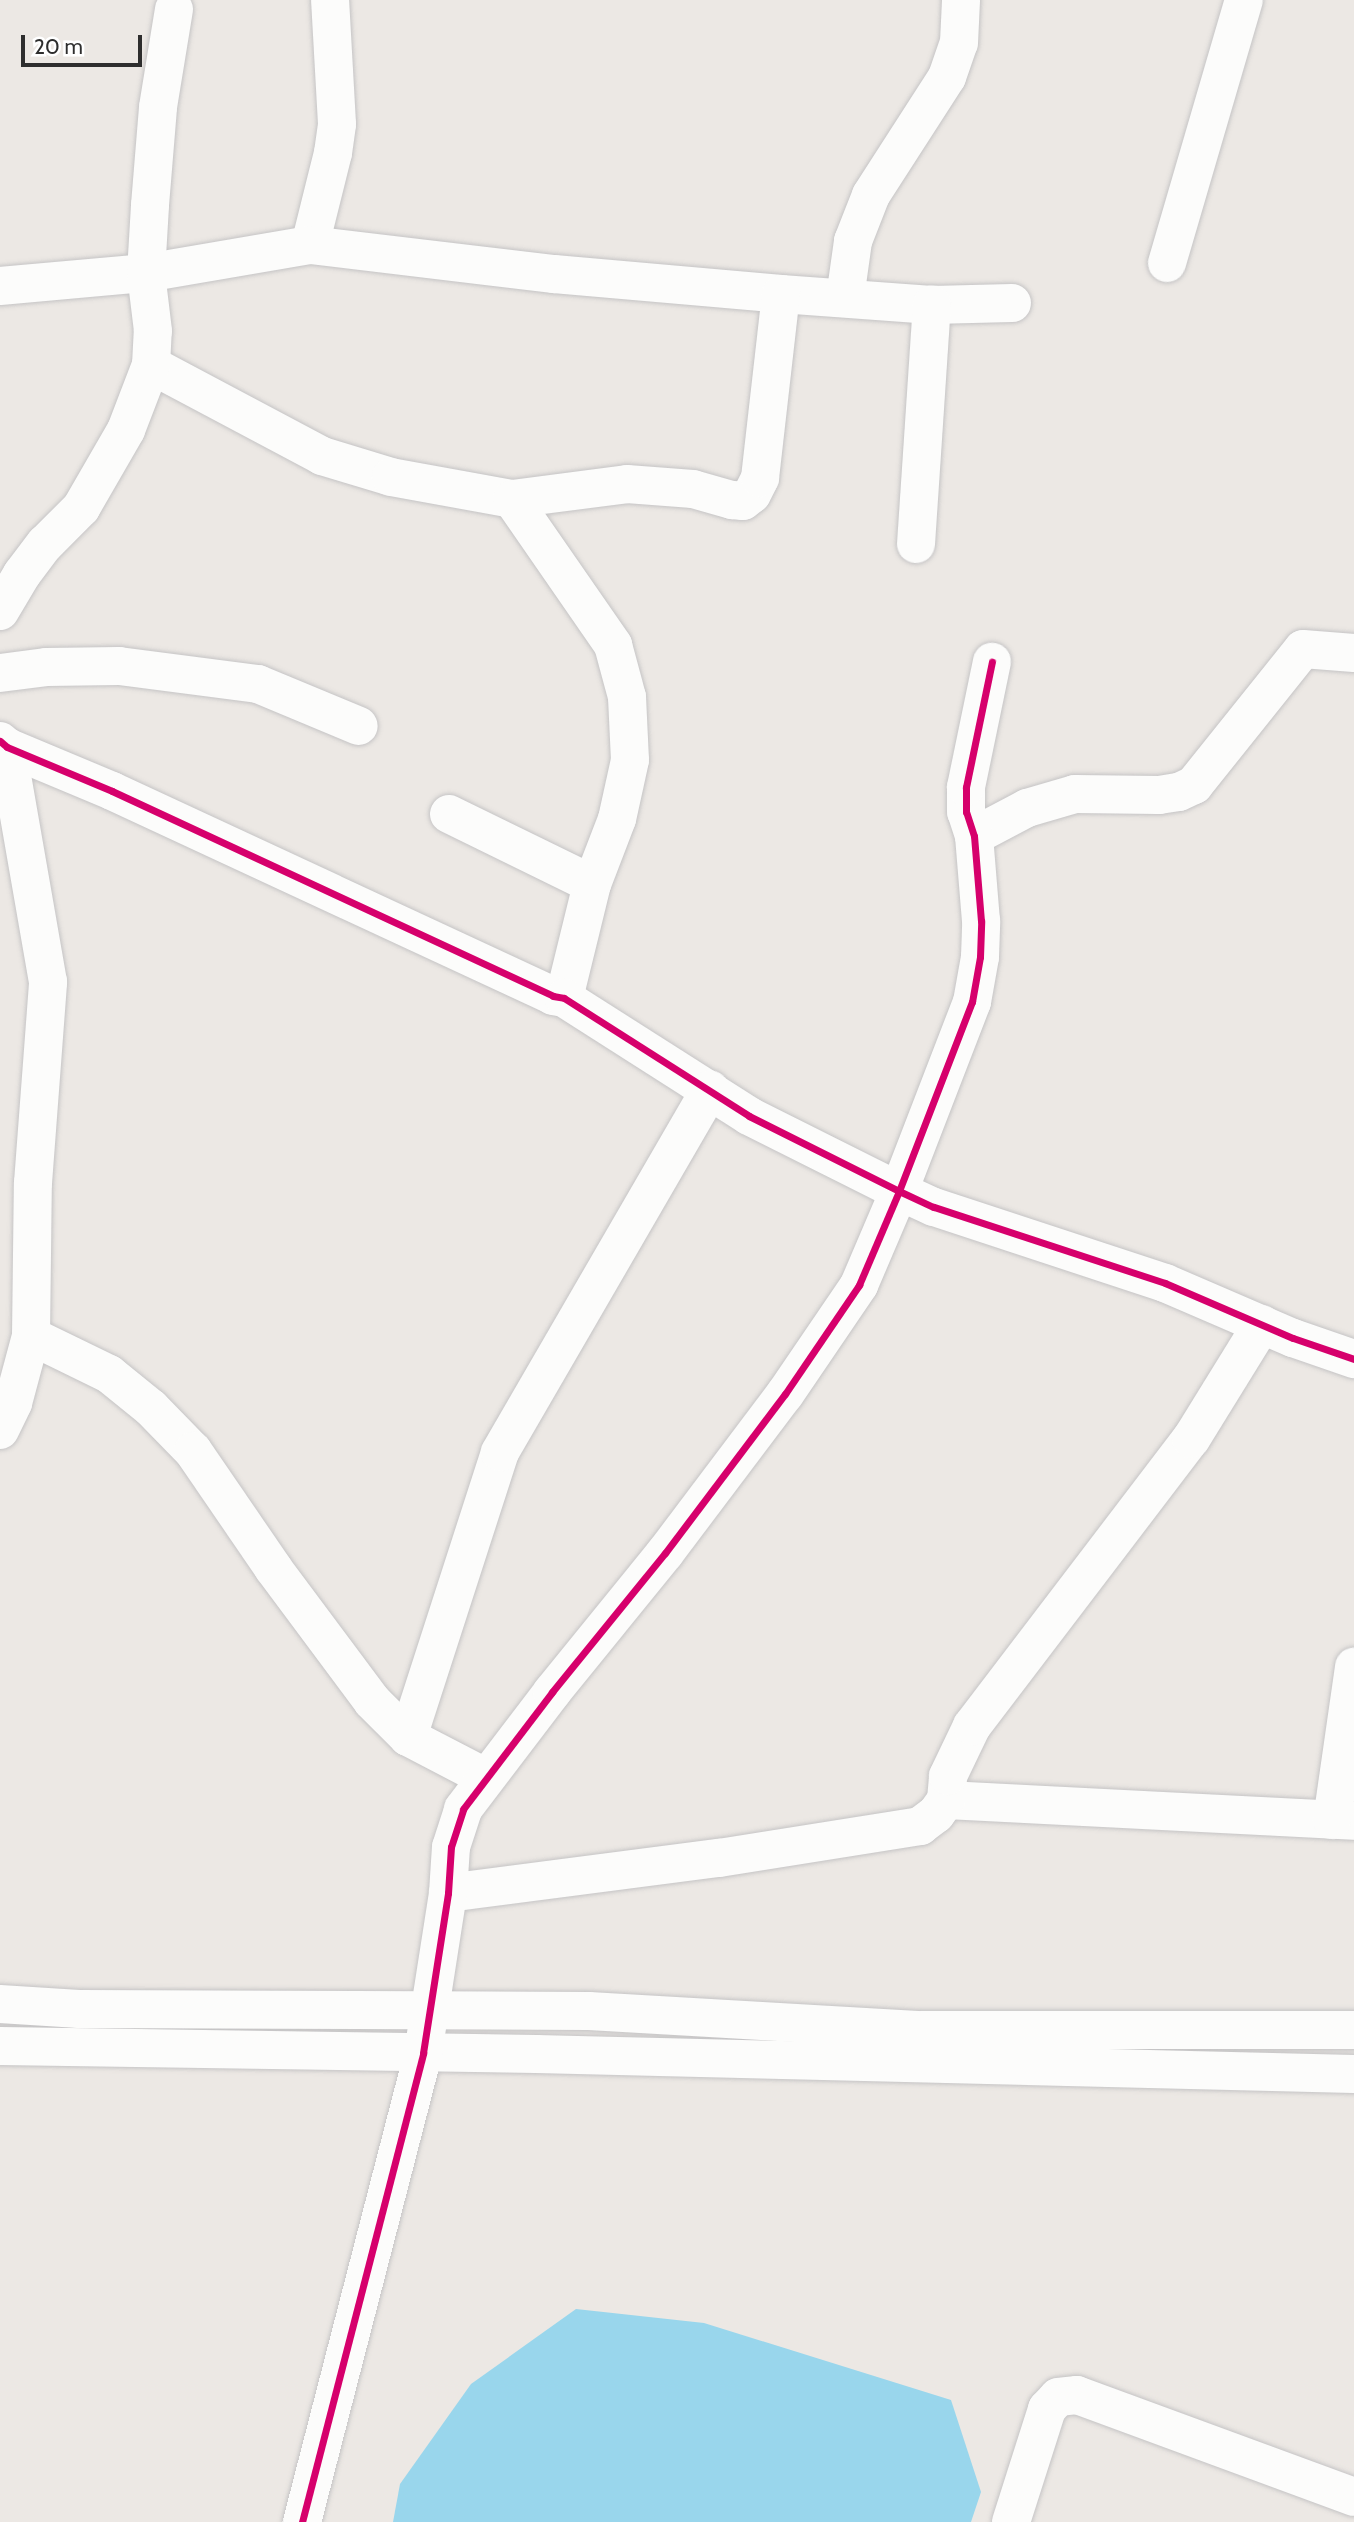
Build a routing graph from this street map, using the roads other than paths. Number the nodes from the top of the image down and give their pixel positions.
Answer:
1 (330, 0) edge
2 (961, 0) edge
3 (1244, 0) edge
4 (174, 9) dead end
5 (310, 245) junction
6 (1167, 263) dead end
7 (146, 273) junction
8 (0, 286) edge
9 (781, 294) junction
10 (845, 298) junction
11 (1012, 303) dead end
12 (932, 305) junction
13 (152, 365) junction
14 (512, 499) junction
15 (916, 544) dead end
16 (0, 611) edge
17 (1354, 653) edge
18 (992, 662) dead end
19 (0, 673) edge
20 (359, 726) dead end
21 (4, 744) edge
22 (449, 814) dead end
23 (974, 836) junction
24 (592, 884) junction
25 (564, 998) junction
26 (710, 1090) junction
27 (900, 1191) junction
28 (1262, 1324) junction
29 (31, 1336) junction
30 (1354, 1359) edge
31 (0, 1430) edge
32 (1354, 1667) edge
33 (408, 1737) junction
34 (485, 1777) junction
35 (946, 1800) junction
36 (1343, 1820) edge
37 (448, 1893) junction
38 (0, 2004) edge
39 (429, 2010) junction
40 (1354, 2030) edge
41 (0, 2046) edge
42 (424, 2053) junction
43 (1354, 2074) edge
44 (1354, 2497) edge
45 (302, 2522) edge
46 (1011, 2522) edge

1 - 5 street
2 - 10 street
3 - 6 street
4 - 7 street
5 - 7 street
5 - 9 street
7 - 8 street
7 - 13 street
9 - 10 street
9 - 14 street
10 - 12 street
11 - 12 street
12 - 15 street
13 - 14 street
13 - 16 street
14 - 24 street
17 - 23 street
18 - 23 street
19 - 20 street
21 - 25 street
21 - 29 street
22 - 24 street
23 - 27 street
24 - 25 street
25 - 26 street
26 - 27 street
26 - 33 street
27 - 28 street
27 - 34 street
28 - 30 street
28 - 35 street
29 - 31 street
29 - 33 street
32 - 36 street
33 - 34 street
34 - 37 street
35 - 36 street
35 - 37 street
37 - 39 street
38 - 39 street
39 - 40 street
39 - 42 street
41 - 42 street
42 - 43 street
42 - 45 street
44 - 46 street

